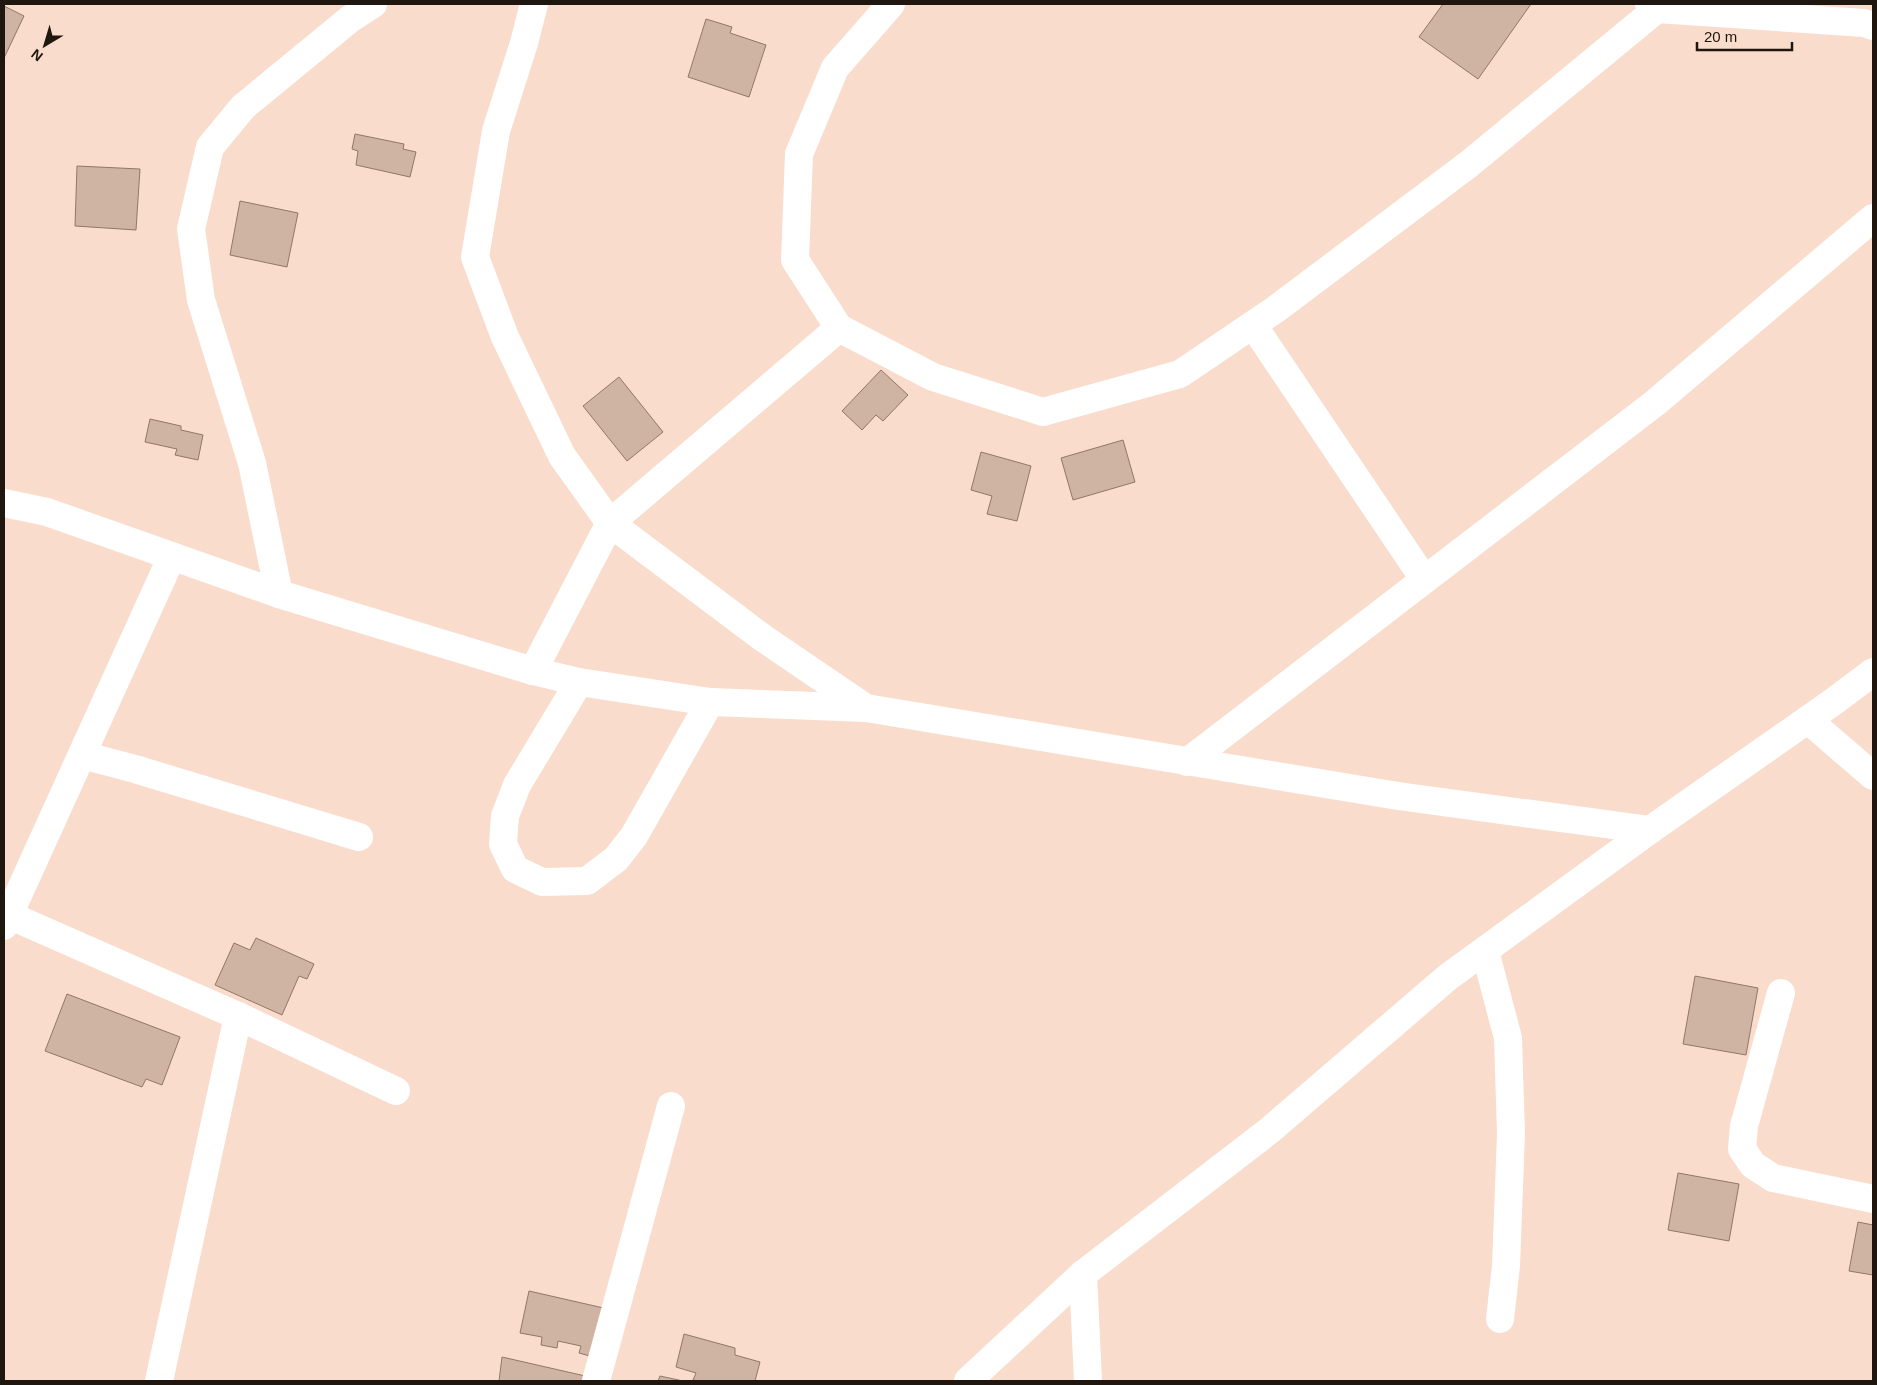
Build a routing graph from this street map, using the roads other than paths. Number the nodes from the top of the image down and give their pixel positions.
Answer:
1 (373, 4) edge
2 (534, 4) edge
3 (891, 4) edge
4 (1653, 6) edge
5 (1873, 26) edge
6 (1873, 218) edge
7 (1253, 325) junction
8 (839, 328) junction
9 (4, 503) edge
10 (610, 523) junction
11 (172, 556) junction
12 (1424, 580) junction
13 (279, 594) junction
14 (533, 671) junction
15 (1873, 672) edge
16 (579, 682) junction
17 (710, 702) junction
18 (866, 708) junction
19 (1808, 720) junction
20 (82, 755) junction
21 (1186, 762) junction
22 (1873, 776) edge
23 (1650, 830) junction
24 (359, 837) dead end
25 (5, 918) edge
26 (1485, 951) junction
27 (1781, 993) dead end
28 (238, 1016) junction
29 (396, 1091) dead end
30 (671, 1106) dead end
31 (1873, 1199) edge
32 (1083, 1274) junction
33 (1500, 1319) dead end
34 (159, 1381) edge
35 (596, 1381) edge
36 (968, 1381) edge
37 (1088, 1381) edge

1 - 13 street
2 - 10 street
3 - 8 street
4 - 5 street
4 - 7 street
6 - 12 street
7 - 8 street
7 - 12 street
8 - 10 street
9 - 11 street
10 - 14 street
10 - 18 street
11 - 13 street
11 - 20 street
12 - 21 street
13 - 14 street
14 - 16 street
15 - 19 street
16 - 17 street
16 - 17 street
17 - 18 street
18 - 21 street
19 - 22 street
19 - 23 street
20 - 24 street
20 - 25 street
21 - 23 street
23 - 26 street
25 - 28 street
26 - 32 street
26 - 33 street
27 - 31 street
28 - 29 street
28 - 34 street
30 - 35 street
32 - 36 street
32 - 37 street

